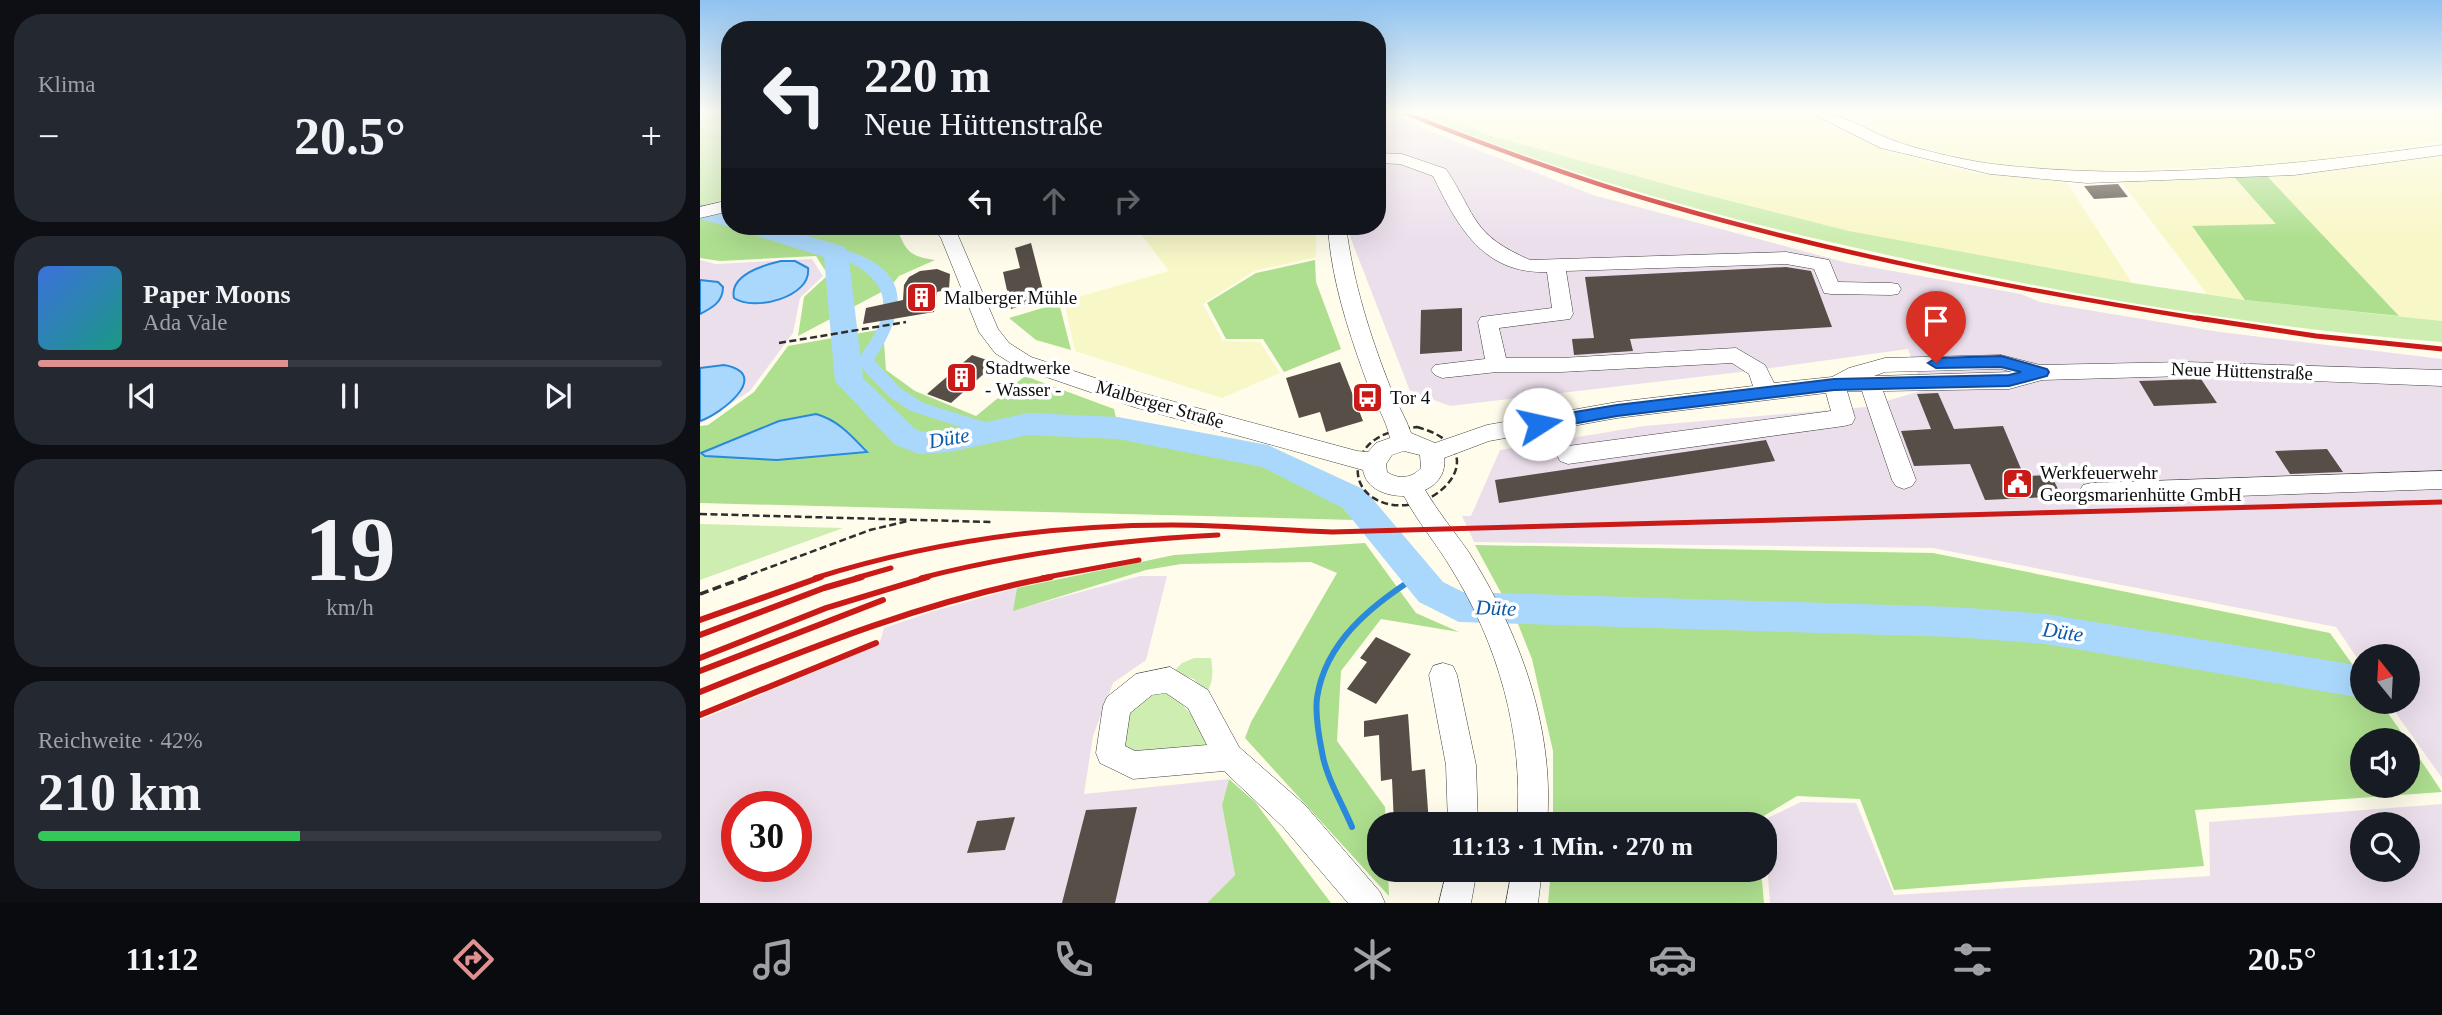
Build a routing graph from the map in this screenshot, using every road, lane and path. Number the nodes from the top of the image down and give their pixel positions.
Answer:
1 (1933, 155) edge
2 (2404, 155) edge
3 (1386, 158) edge
4 (721, 207) edge
5 (704, 212) edge
6 (948, 235) edge
7 (1339, 235) edge
8 (1556, 265) junction
9 (1891, 289) dead end
10 (904, 322) dead end
11 (779, 343) dead end
12 (1497, 365) junction
13 (1442, 370) dead end
14 (2042, 372) junction
15 (2442, 378) edge
16 (1834, 384) junction
17 (1871, 386) junction
18 (1767, 394) junction
19 (1402, 442) junction
20 (1431, 453) junction
21 (1568, 455) dead end
22 (1374, 462) junction
23 (1904, 480) dead end
24 (2442, 480) edge
25 (1411, 487) junction
26 (2091, 492) dead end
27 (700, 514) edge
28 (915, 520) junction
29 (992, 522) dead end
30 (700, 594) edge
31 (1443, 675) dead end
32 (1229, 757) dead end
33 (1463, 812) edge
34 (1532, 812) edge
35 (1459, 882) edge
36 (1525, 882) edge
37 (1369, 903) edge
38 (1455, 903) edge
39 (1522, 903) edge

1 - 2 street
3 - 8 street
4 - 5 street
6 - 22 street, Malberger Straße
7 - 19 street
8 - 9 street
8 - 12 street
10 - 11 path
12 - 13 street
12 - 18 street
14 - 15 street, Neue Hüttenstraße
14 - 16 street, Neue Hüttenstraße
14 - 17 street, Neue Hüttenstraße
16 - 17 street, Neue Hüttenstraße
16 - 18 street, Neue Hüttenstraße
16 - 21 street
17 - 23 street
18 - 20 street, Neue Hüttenstraße
19 - 20 street
19 - 22 street
20 - 25 street
22 - 25 street
24 - 26 street
25 - 34 street
27 - 28 path
28 - 29 path
28 - 30 path
31 - 33 street
32 - 37 street
35 - 38 street
36 - 39 street

